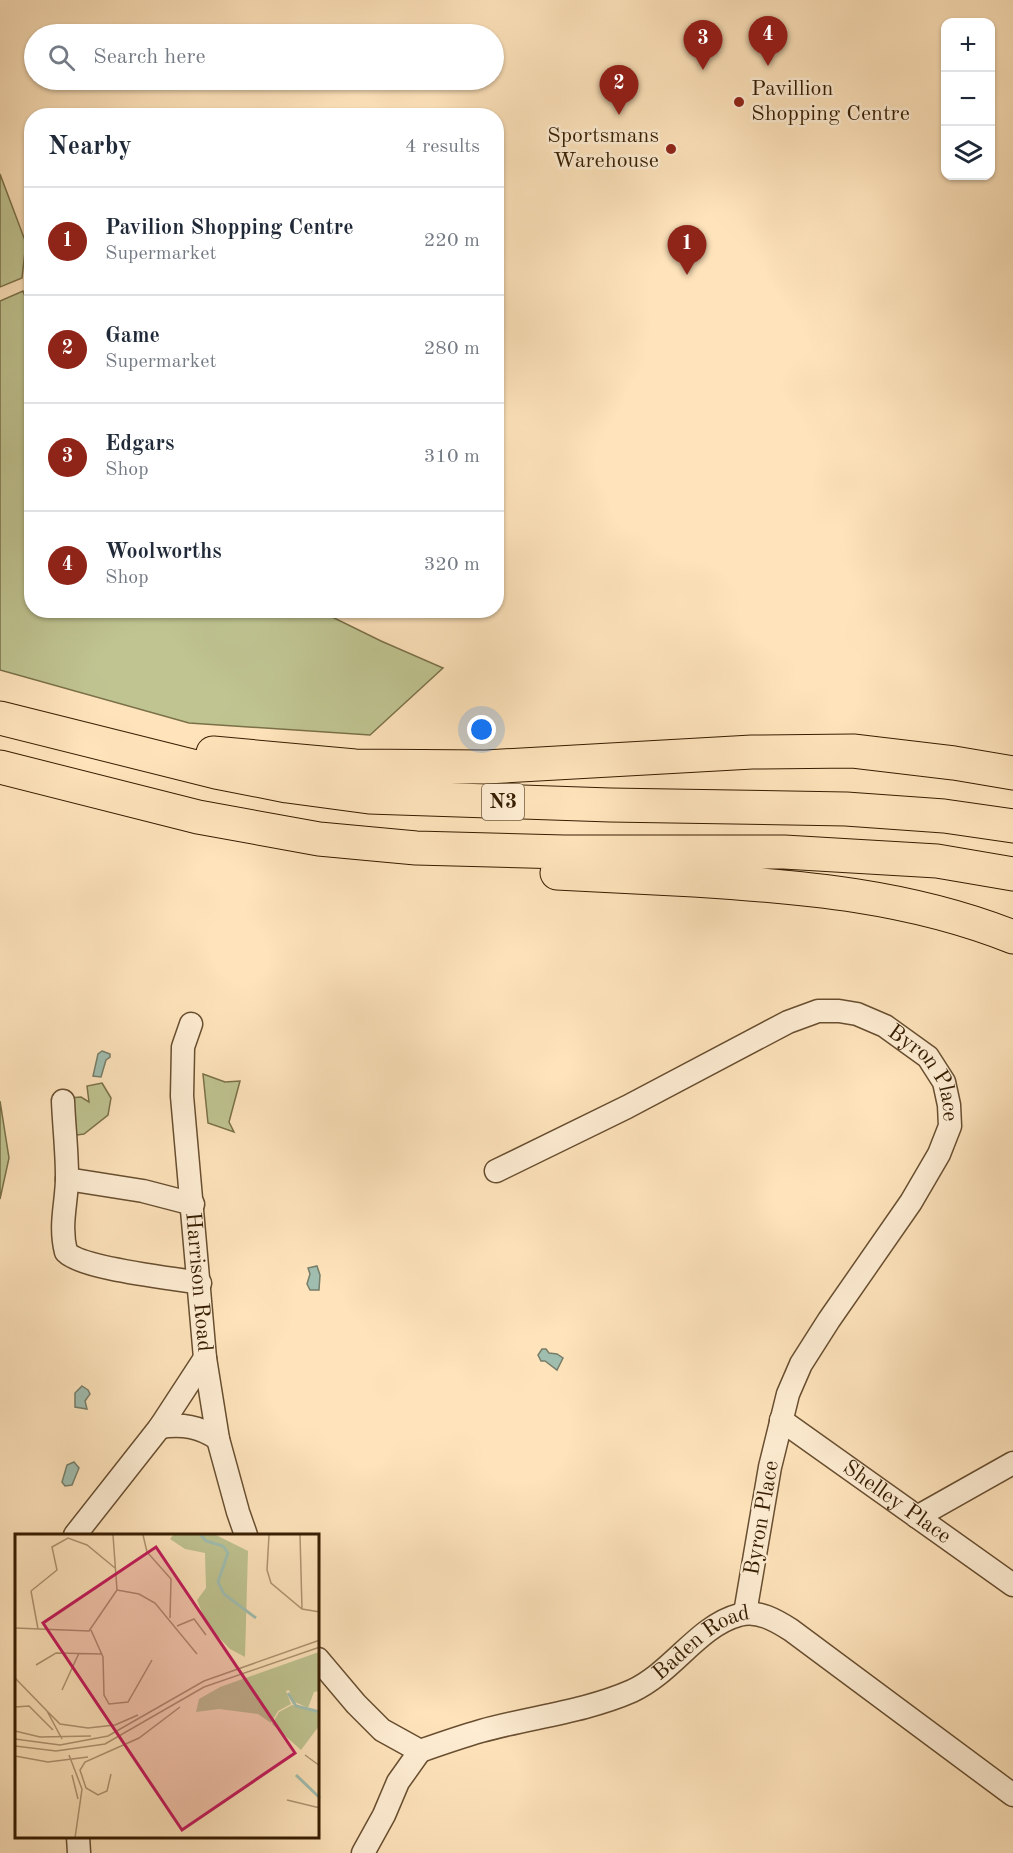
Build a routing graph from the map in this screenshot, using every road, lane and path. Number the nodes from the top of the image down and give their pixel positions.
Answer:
1 (0, 718) edge
2 (92, 742) junction
3 (853, 751) junction
4 (1013, 755) edge
5 (0, 766) edge
6 (1013, 773) edge
7 (1013, 826) edge
8 (319, 839) junction
9 (682, 853) junction
10 (1013, 874) edge
11 (1013, 897) edge
12 (1013, 937) edge
13 (191, 1024) dead end
14 (63, 1101) dead end
15 (496, 1171) dead end
16 (67, 1179) junction
17 (193, 1204) junction
18 (200, 1283) junction
19 (205, 1358) junction
20 (781, 1420) junction
21 (160, 1427) junction
22 (218, 1438) junction
23 (1013, 1463) edge
24 (917, 1517) junction
25 (76, 1534) edge
26 (246, 1534) edge
27 (1013, 1585) edge
28 (745, 1613) junction
29 (320, 1661) edge
30 (420, 1750) junction
31 (1013, 1795) edge
32 (78, 1838) edge
33 (79, 1853) edge
34 (363, 1853) edge

1 - 2 highway, N3
2 - 3 highway
2 - 7 highway, N3
3 - 4 highway
3 - 6 highway
5 - 8 highway, N3
8 - 9 highway, N3
8 - 12 highway
9 - 10 highway, N3
9 - 11 highway
13 - 17 street, Harrison Road
14 - 16 street
15 - 20 street, Byron Place
16 - 17 street
16 - 18 street
17 - 18 street, Harrison Road
18 - 19 street, Harrison Road
19 - 21 street
19 - 22 street, Harrison Road
20 - 24 street, Shelley Place
20 - 28 street, Byron Place
21 - 22 street
21 - 25 street
22 - 26 street, Harrison Road
23 - 24 street
24 - 27 street, Shelley Place
28 - 30 street, Baden Road
28 - 31 street, Baden Road
29 - 30 street
30 - 34 street
32 - 33 street

